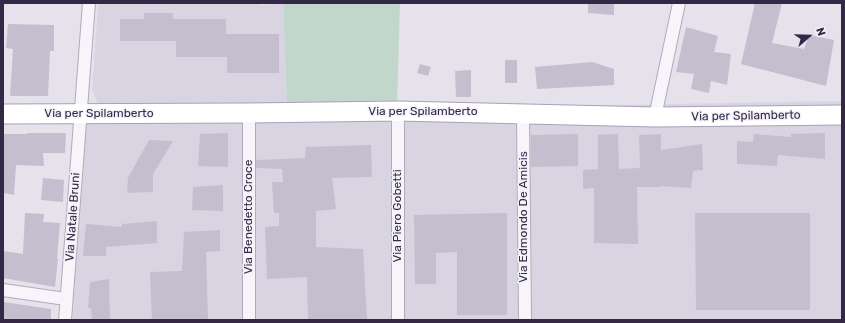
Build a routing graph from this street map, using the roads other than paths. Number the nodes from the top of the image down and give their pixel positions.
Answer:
1 (89, 3) edge
2 (679, 3) edge
3 (398, 111) junction
4 (248, 113) junction
5 (3, 114) edge
6 (80, 114) junction
7 (523, 114) junction
8 (842, 115) edge
9 (654, 117) junction
10 (3, 290) edge
11 (66, 299) junction
12 (65, 320) edge
13 (249, 320) edge
14 (398, 320) edge
15 (525, 320) edge

1 - 6 street, Via Natale Bruni
2 - 9 street
3 - 4 main road, Via per Spilamberto
3 - 7 main road, Via per Spilamberto
3 - 14 street, Via Piero Gobetti
4 - 6 main road, Via per Spilamberto
4 - 13 street, Via Benedetto Croce
5 - 6 main road, Via per Spilamberto
6 - 11 street, Via Natale Bruni
7 - 9 main road, Via per Spilamberto
7 - 15 street, Via Edmondo De Amicis
8 - 9 main road, Via per Spilamberto
10 - 11 street
11 - 12 street, Via Natale Bruni

